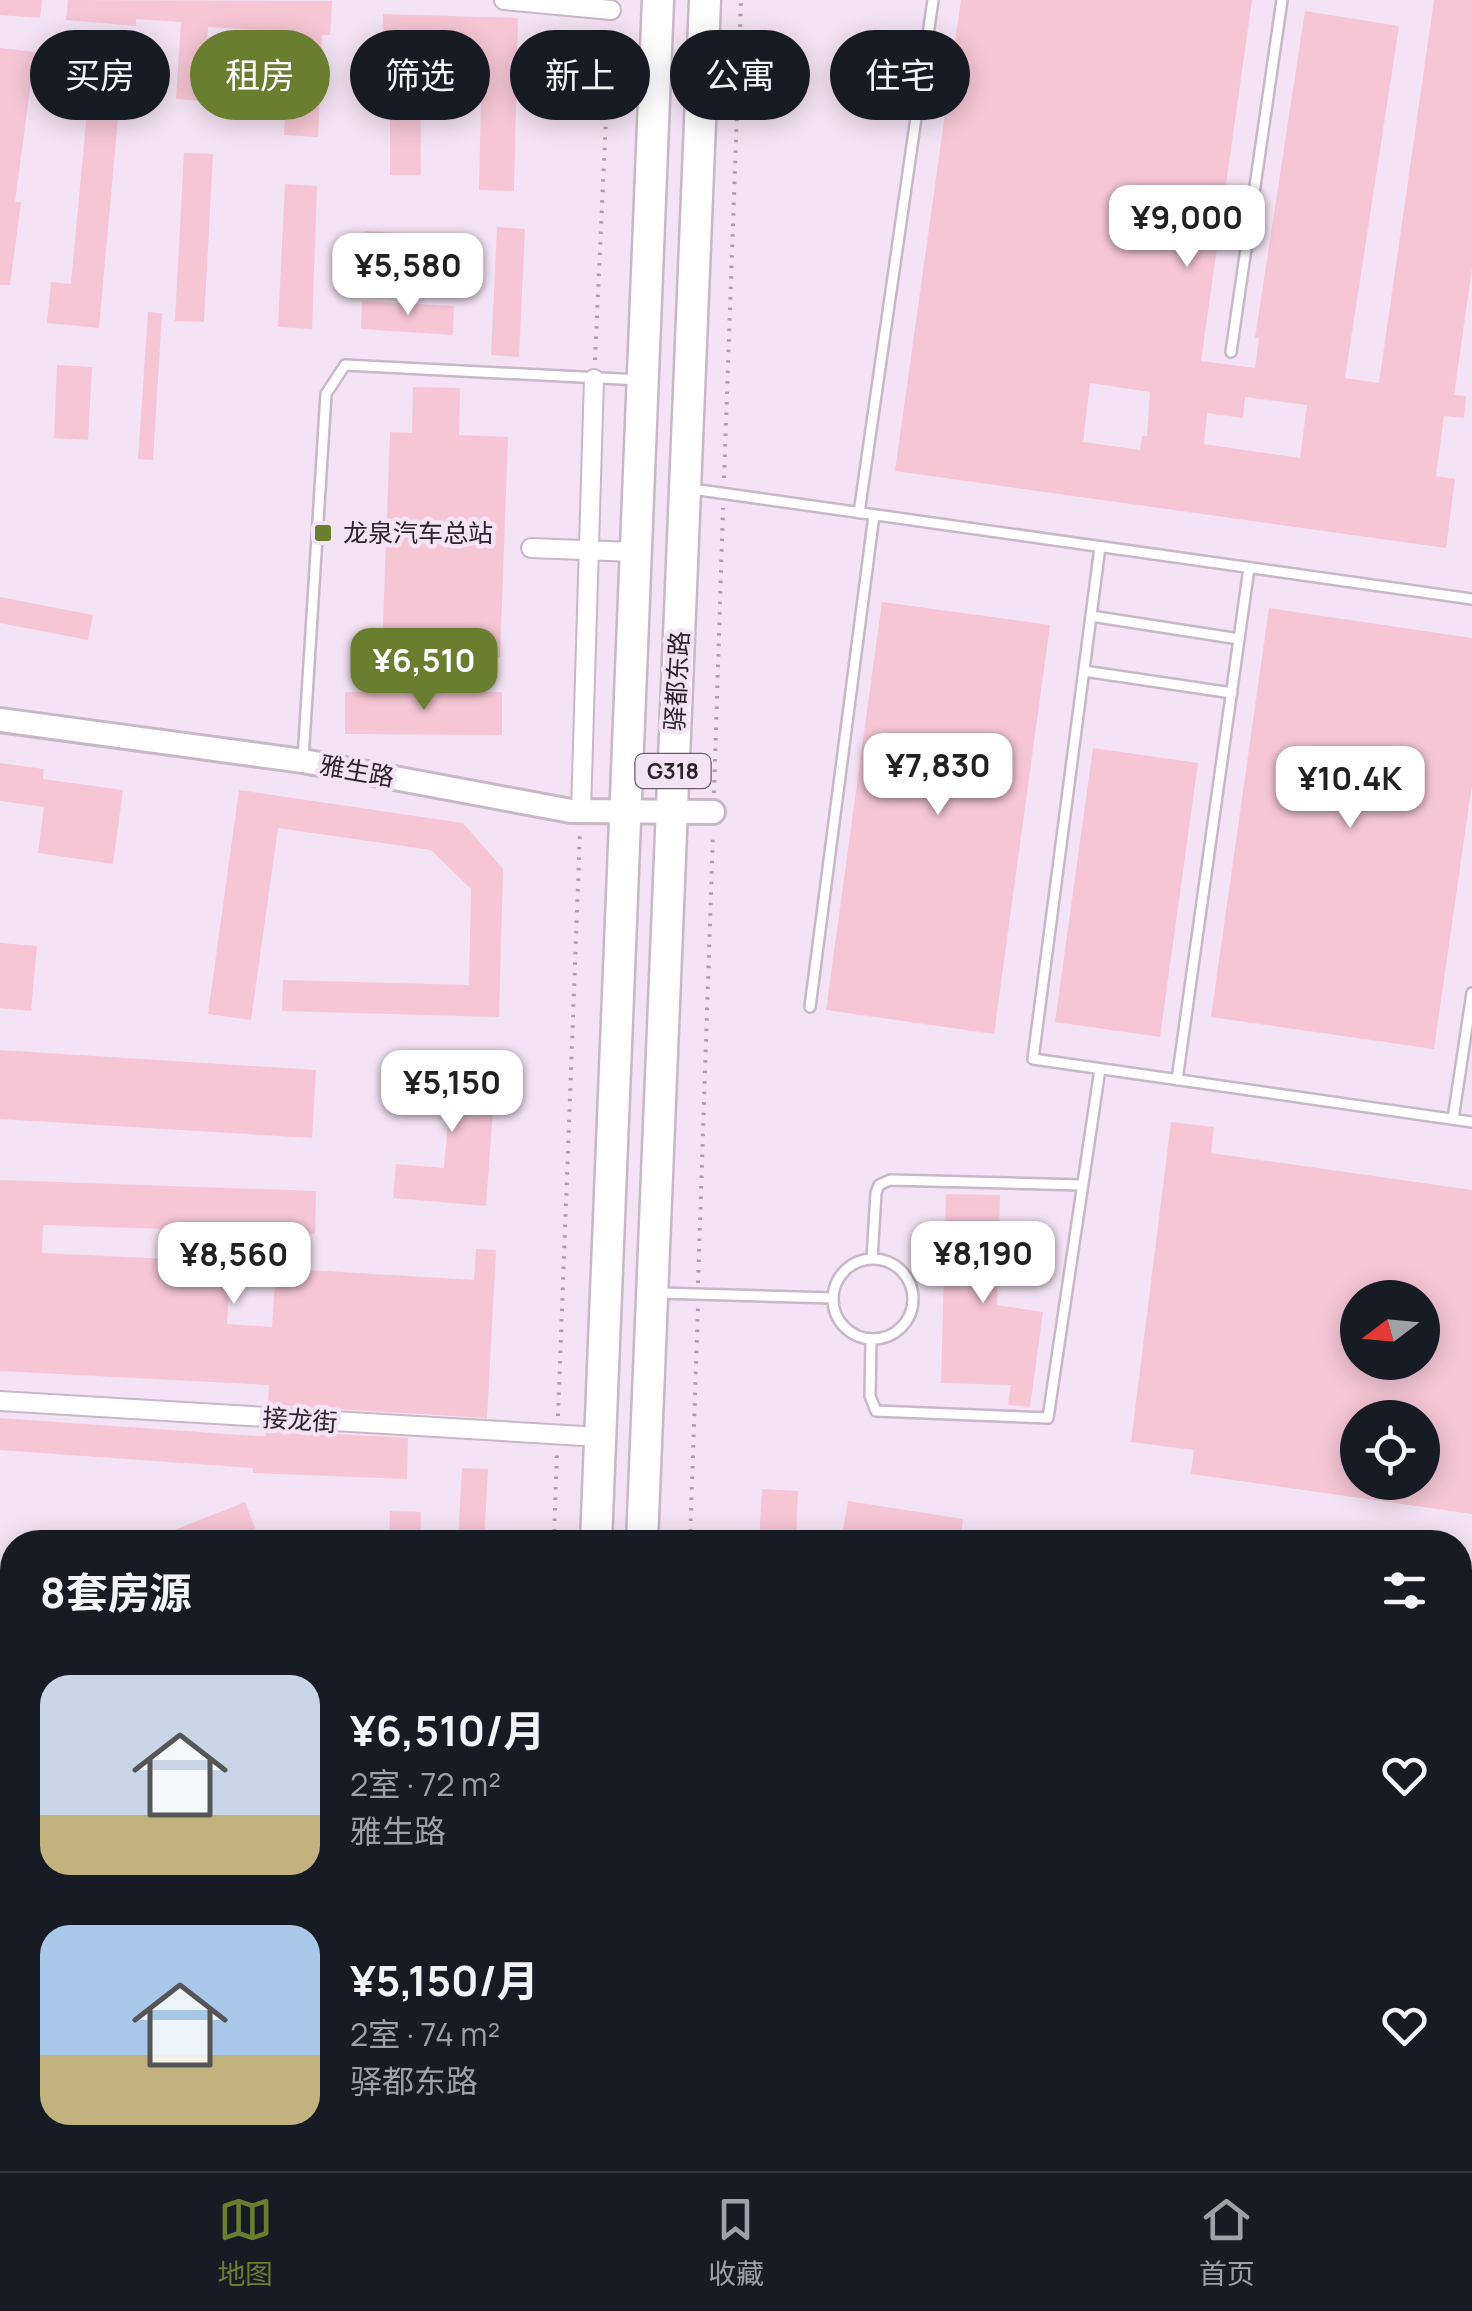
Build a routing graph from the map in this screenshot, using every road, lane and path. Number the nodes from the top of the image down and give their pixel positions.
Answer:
1 (504, 0) edge
2 (658, 0) edge
3 (705, 0) edge
4 (741, 0) edge
5 (934, 0) edge
6 (1282, 0) edge
7 (611, 10) joint
8 (1231, 352) dead end
9 (594, 379) junction
10 (643, 380) junction
11 (686, 488) junction
12 (724, 494) junction
13 (859, 513) junction
14 (874, 515) junction
15 (1100, 546) junction
16 (531, 548) dead end
17 (589, 552) junction
18 (634, 552) junction
19 (1249, 568) junction
20 (1472, 585) edge
21 (1471, 599) edge
22 (1091, 616) junction
23 (1239, 640) junction
24 (1084, 671) junction
25 (1232, 693) junction
26 (0, 720) edge
27 (303, 761) junction
28 (581, 811) junction
29 (626, 812) junction
30 (713, 812) junction
31 (671, 813) junction
32 (1472, 992) edge
33 (810, 1007) dead end
34 (1100, 1068) junction
35 (1177, 1080) junction
36 (1453, 1119) junction
37 (1472, 1122) edge
38 (1082, 1185) junction
39 (872, 1259) junction
40 (652, 1293) junction
41 (698, 1294) junction
42 (834, 1298) junction
43 (871, 1338) junction
44 (0, 1400) edge
45 (558, 1436) junction
46 (600, 1438) junction
47 (554, 1530) edge
48 (596, 1530) edge
49 (642, 1530) edge
50 (690, 1530) edge

1 - 7 street
2 - 10 highway, 驿都东路 / G318
3 - 11 highway, 驿都东路 / G318
4 - 12 path
5 - 13 lane
6 - 8 lane
7 - 9 path
9 - 10 lane
9 - 17 street
9 - 27 lane
10 - 18 highway, 驿都东路 / G318
11 - 12 lane
11 - 31 highway, 驿都东路 / G318
12 - 13 lane
12 - 30 path
13 - 14 lane
14 - 15 lane
14 - 33 lane
15 - 19 lane
15 - 22 lane
16 - 17 street
17 - 18 street
17 - 28 street
18 - 29 highway, 驿都东路 / G318
19 - 21 lane
19 - 23 lane
20 - 21 lane
22 - 23 lane
22 - 24 lane
23 - 25 lane
24 - 25 lane
24 - 34 lane
25 - 35 lane
26 - 27 street, 雅生路
27 - 28 street, 雅生路
28 - 29 street, 雅生路
28 - 45 path
29 - 31 street, 雅生路
29 - 46 highway, 驿都东路 / G318
30 - 31 street, 雅生路
30 - 41 path
31 - 40 highway, 驿都东路 / G318
32 - 36 lane
34 - 35 lane
34 - 38 lane
35 - 36 lane
36 - 37 lane
38 - 39 lane
38 - 43 lane
39 - 42 lane
39 - 43 lane
40 - 41 lane
40 - 49 highway, 驿都东路 / G318
41 - 42 lane
41 - 50 path
42 - 43 lane
44 - 45 street, 接龙街
45 - 46 street, 接龙街
45 - 47 path
46 - 48 highway, 驿都东路 / G318

